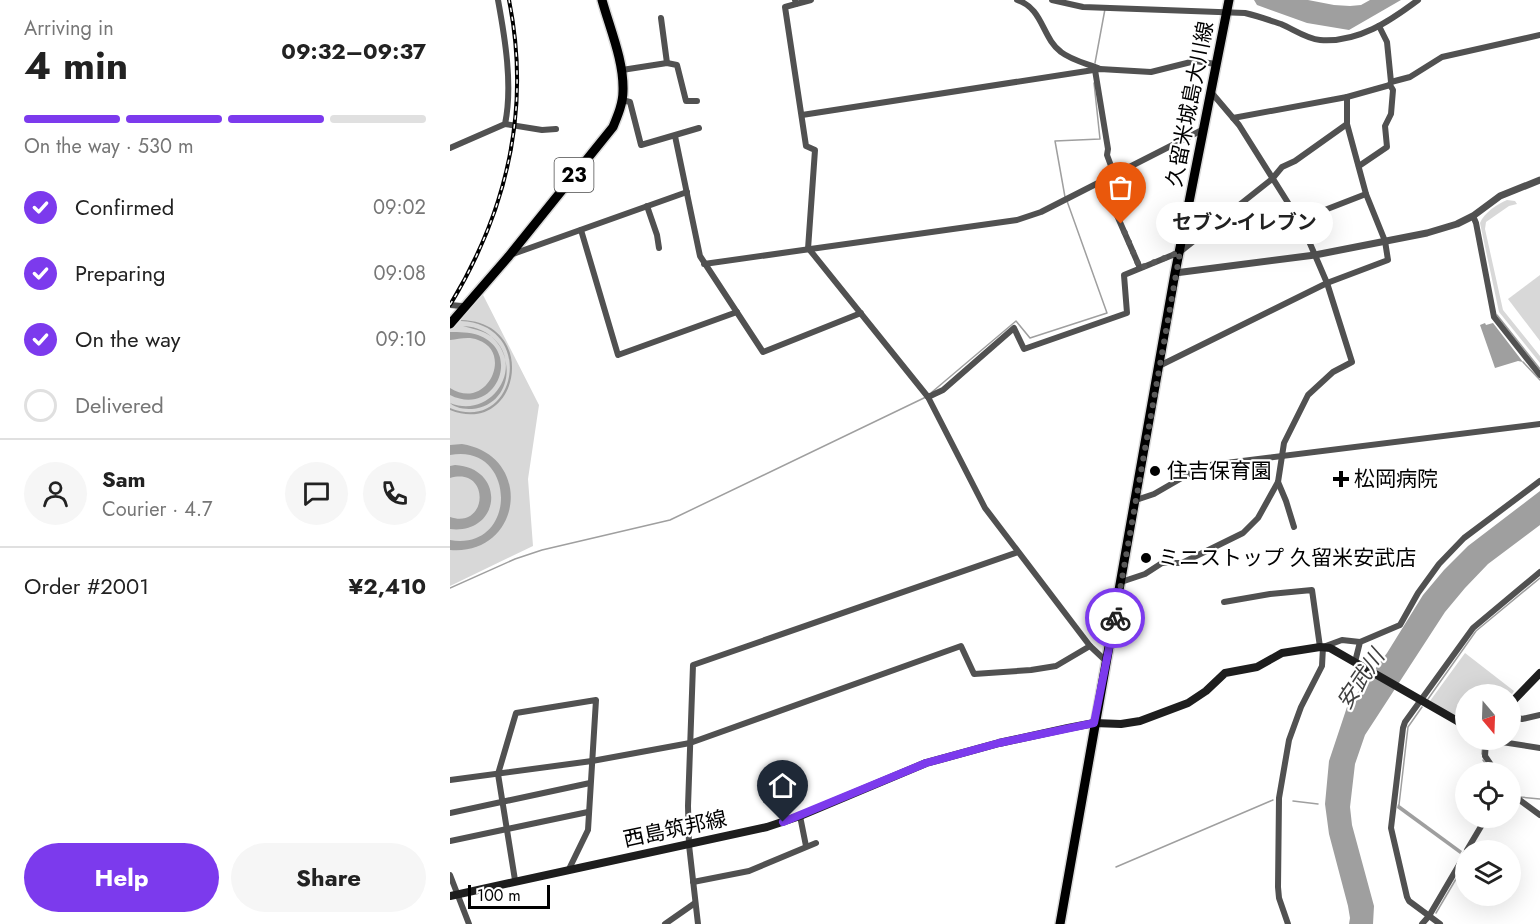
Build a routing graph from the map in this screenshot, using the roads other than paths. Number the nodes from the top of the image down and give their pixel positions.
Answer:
1 (498, 0) edge
2 (602, 0) edge
3 (811, 0) edge
4 (1017, 0) edge
5 (1052, 0) edge
6 (1229, 0) edge
7 (1418, 0) edge
8 (796, 2) edge
9 (1227, 11) junction
10 (660, 18) dead end
11 (1379, 26) junction
12 (1540, 35) edge
13 (667, 63) junction
14 (1216, 64) junction
15 (622, 70) junction
16 (1097, 70) junction
17 (1391, 83) junction
18 (1211, 92) junction
19 (1347, 97) junction
20 (622, 100) junction
21 (697, 101) dead end
22 (802, 115) junction
23 (1233, 118) junction
24 (505, 124) junction
25 (1347, 124) junction
26 (699, 128) dead end
27 (556, 129) dead end
28 (1204, 129) junction
29 (675, 136) junction
30 (450, 148) edge
31 (1359, 166) junction
32 (1114, 174) junction
33 (1272, 179) junction
34 (1540, 180) edge
35 (1102, 181) junction
36 (687, 192) junction
37 (1366, 194) junction
38 (647, 206) junction
39 (1473, 216) junction
40 (1299, 220) junction
41 (581, 230) junction
42 (1385, 241) junction
43 (659, 248) dead end
44 (809, 249) junction
45 (1180, 252) junction
46 (1315, 255) junction
47 (509, 256) junction
48 (704, 264) junction
49 (1140, 268) junction
50 (1175, 273) junction
51 (1327, 283) junction
52 (450, 305) edge
53 (463, 308) junction
54 (737, 312) junction
55 (861, 314) junction
56 (450, 324) edge
57 (1159, 366) junction
58 (1540, 375) edge
59 (928, 398) junction
60 (1540, 424) edge
61 (1282, 455) junction
62 (1540, 481) edge
63 (1278, 482) junction
64 (1136, 500) junction
65 (1294, 527) dead end
66 (1018, 552) junction
67 (1540, 572) edge
68 (1121, 582) junction
69 (1224, 602) dead end
70 (1360, 642) junction
71 (1090, 646) junction
72 (1322, 647) junction
73 (1109, 649) junction
74 (1097, 653) junction
75 (1107, 662) junction
76 (1355, 662) junction
77 (1540, 673) edge
78 (1521, 693) edge
79 (1420, 701) junction
80 (1540, 715) edge
81 (1521, 718) edge
82 (1455, 720) edge
83 (1094, 723) junction
84 (690, 742) junction
85 (1521, 745) edge
86 (1540, 748) edge
87 (592, 761) junction
88 (498, 774) junction
89 (450, 780) edge
90 (590, 783) junction
91 (503, 800) junction
92 (1521, 801) edge
93 (588, 812) junction
94 (450, 813) edge
95 (1540, 815) edge
96 (800, 816) junction
97 (508, 829) junction
98 (450, 841) edge
99 (816, 843) dead end
100 (688, 844) junction
101 (806, 846) junction
102 (569, 869) junction
103 (1455, 871) edge
104 (450, 875) edge
105 (515, 880) junction
106 (693, 882) junction
107 (454, 895) edge
108 (695, 903) junction
109 (1429, 916) junction
110 (469, 924) edge
111 (665, 924) edge
112 (698, 924) edge
113 (1060, 924) edge
114 (1288, 924) edge
115 (1422, 924) edge
116 (1440, 924) edge

1 - 24 street
2 - 15 main road, 23
3 - 8 street
4 - 16 street
5 - 9 street
6 - 9 main road, 久留米城島大川線
7 - 11 street
8 - 22 street
9 - 11 street
9 - 14 main road, 久留米城島大川線
10 - 13 street
11 - 17 street
12 - 17 street
13 - 15 street
13 - 21 street
14 - 16 street
14 - 18 main road, 久留米城島大川線
15 - 20 main road, 23
16 - 22 street
16 - 32 street
17 - 19 street
17 - 31 street
18 - 23 street
18 - 28 main road, 久留米城島大川線
19 - 23 street
19 - 25 street
20 - 29 street
20 - 47 main road, 23
22 - 44 street
23 - 33 street
24 - 27 street
24 - 30 street
25 - 31 street
25 - 33 street
26 - 29 street
28 - 32 street
28 - 45 main road, 久留米城島大川線
29 - 36 street
31 - 37 street
32 - 35 street
33 - 40 street
33 - 45 street
34 - 39 street
35 - 44 street
35 - 49 street
36 - 38 street
36 - 48 street
37 - 40 street
37 - 42 street
38 - 41 street
38 - 43 street
39 - 42 street
39 - 58 street
40 - 46 street
41 - 47 street
41 - 54 street
42 - 46 street
42 - 51 street
44 - 48 street
44 - 55 street
45 - 49 street
45 - 50 main road, 久留米城島大川線
46 - 50 street
46 - 51 street
47 - 53 main road, 23
48 - 54 street
49 - 59 street
50 - 57 main road, 久留米城島大川線
51 - 57 street
51 - 61 street
52 - 53 street
53 - 56 main road, 23
54 - 55 street
55 - 59 street
57 - 64 main road, 久留米城島大川線
59 - 66 street
60 - 61 street
61 - 63 street
61 - 64 street
62 - 70 street
63 - 65 street
63 - 68 street
64 - 68 main road, 久留米城島大川線
66 - 71 street
66 - 84 street
67 - 79 street
68 - 73 main road, 久留米城島大川線
69 - 72 street
70 - 72 street
70 - 76 street
71 - 74 street
71 - 84 street
72 - 76 main road
72 - 83 main road, 西島筑邦線
72 - 114 street
73 - 74 street
73 - 75 main road, 久留米城島大川線
74 - 75 street
75 - 83 main road, 久留米城島大川線
76 - 79 main road
77 - 78 main road
79 - 82 main road
79 - 109 street
80 - 81 street
83 - 96 main road, 西島筑邦線
83 - 113 main road, 久留米城島大川線
84 - 87 street
84 - 100 street
85 - 86 street
87 - 88 street
87 - 88 street
87 - 90 street
88 - 89 street
88 - 91 street
90 - 91 street
90 - 93 street
91 - 94 street
91 - 97 street
92 - 95 street
93 - 97 street
93 - 102 street
96 - 100 main road, 西島筑邦線
96 - 101 street
97 - 98 street
97 - 105 street
99 - 101 street
100 - 102 main road, 西島筑邦線
100 - 106 street
101 - 106 street
102 - 105 main road, 西島筑邦線
103 - 109 street
104 - 107 street
105 - 107 main road, 西島筑邦線
106 - 108 street
107 - 110 street
108 - 111 street
108 - 112 street
109 - 115 street
109 - 116 street

